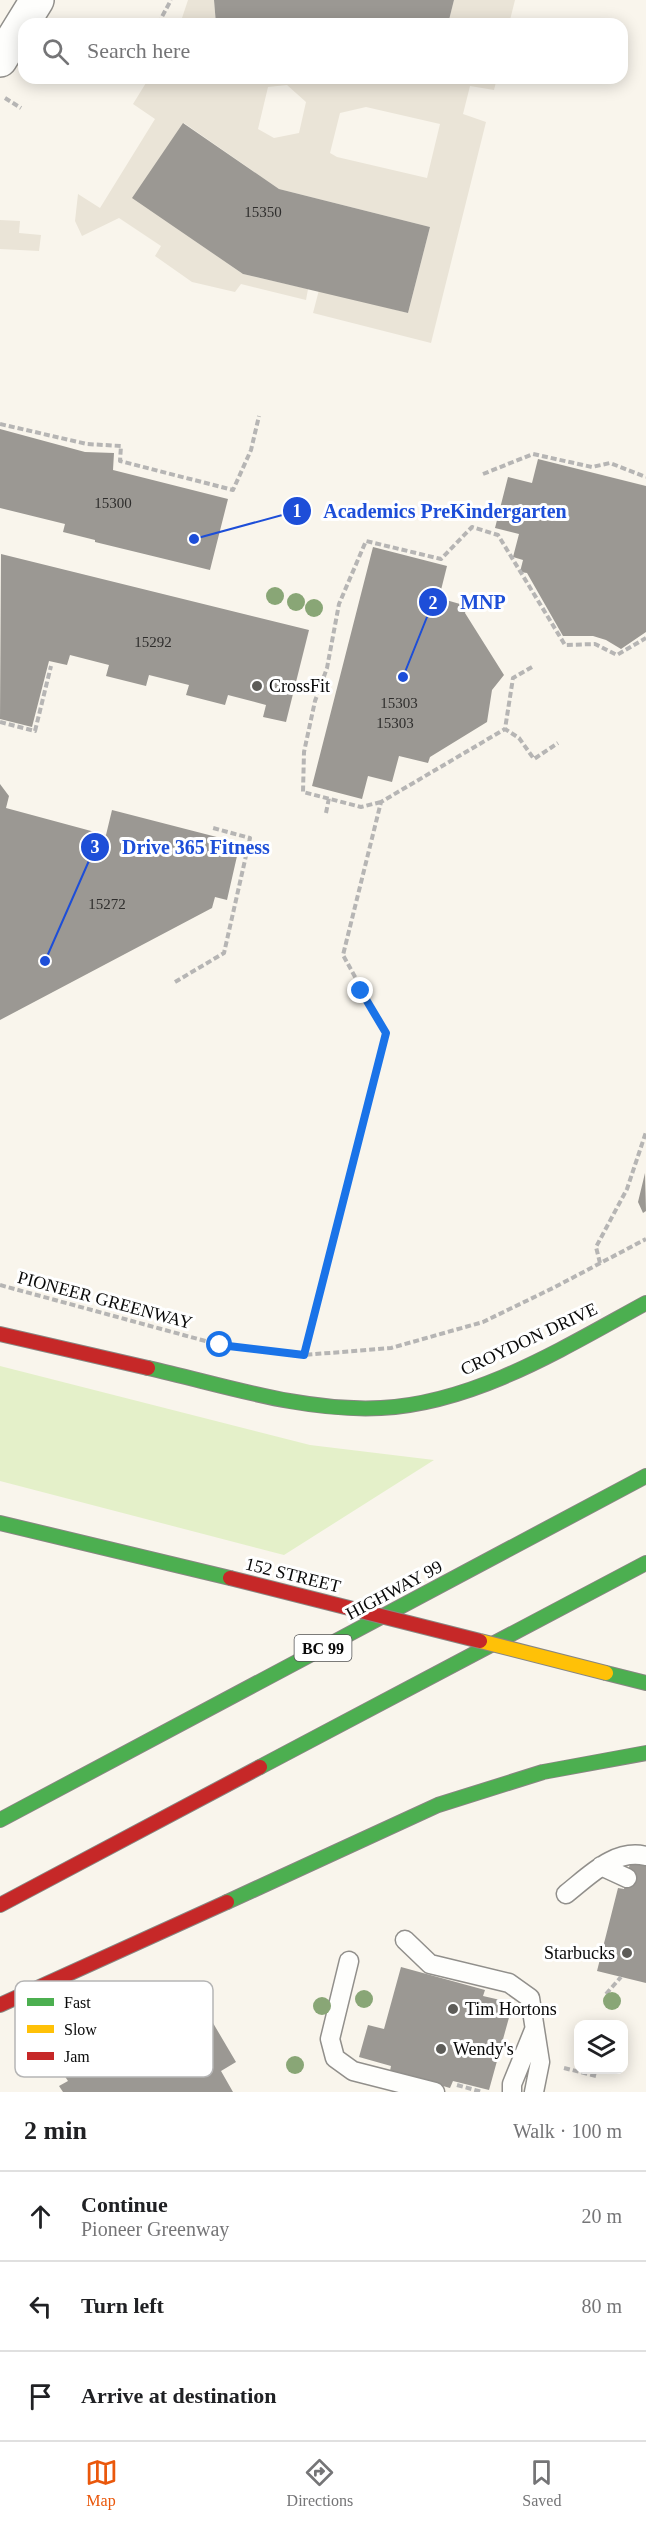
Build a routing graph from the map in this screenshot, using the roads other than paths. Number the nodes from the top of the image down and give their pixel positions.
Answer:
1 (37, 0) edge
2 (26, 18) edge
3 (18, 31) edge
4 (0, 60) edge
5 (646, 1303) edge
6 (0, 1334) edge
7 (646, 1476) edge
8 (0, 1522) edge
9 (646, 1563) edge
10 (646, 1683) edge
11 (646, 1753) edge
12 (0, 1820) edge
13 (646, 1856) edge
14 (601, 1866) junction
15 (627, 1878) dead end
16 (566, 1894) dead end
17 (0, 1905) edge
18 (405, 1940) dead end
19 (349, 1961) dead end
20 (54, 1981) edge
21 (15, 1999) edge
22 (0, 2006) edge
23 (534, 2030) junction
24 (435, 2092) edge
25 (512, 2092) edge
26 (534, 2092) edge

1 - 2 street
3 - 4 street
5 - 6 main road, CROYDON DRIVE
7 - 12 main road, HIGHWAY 99 / BC 99
8 - 10 main road, 152 STREET, bridge
9 - 17 main road
11 - 20 main road
13 - 14 lane
14 - 15 lane
14 - 16 lane
18 - 23 lane
19 - 24 lane
21 - 22 main road
23 - 25 lane
23 - 26 lane

